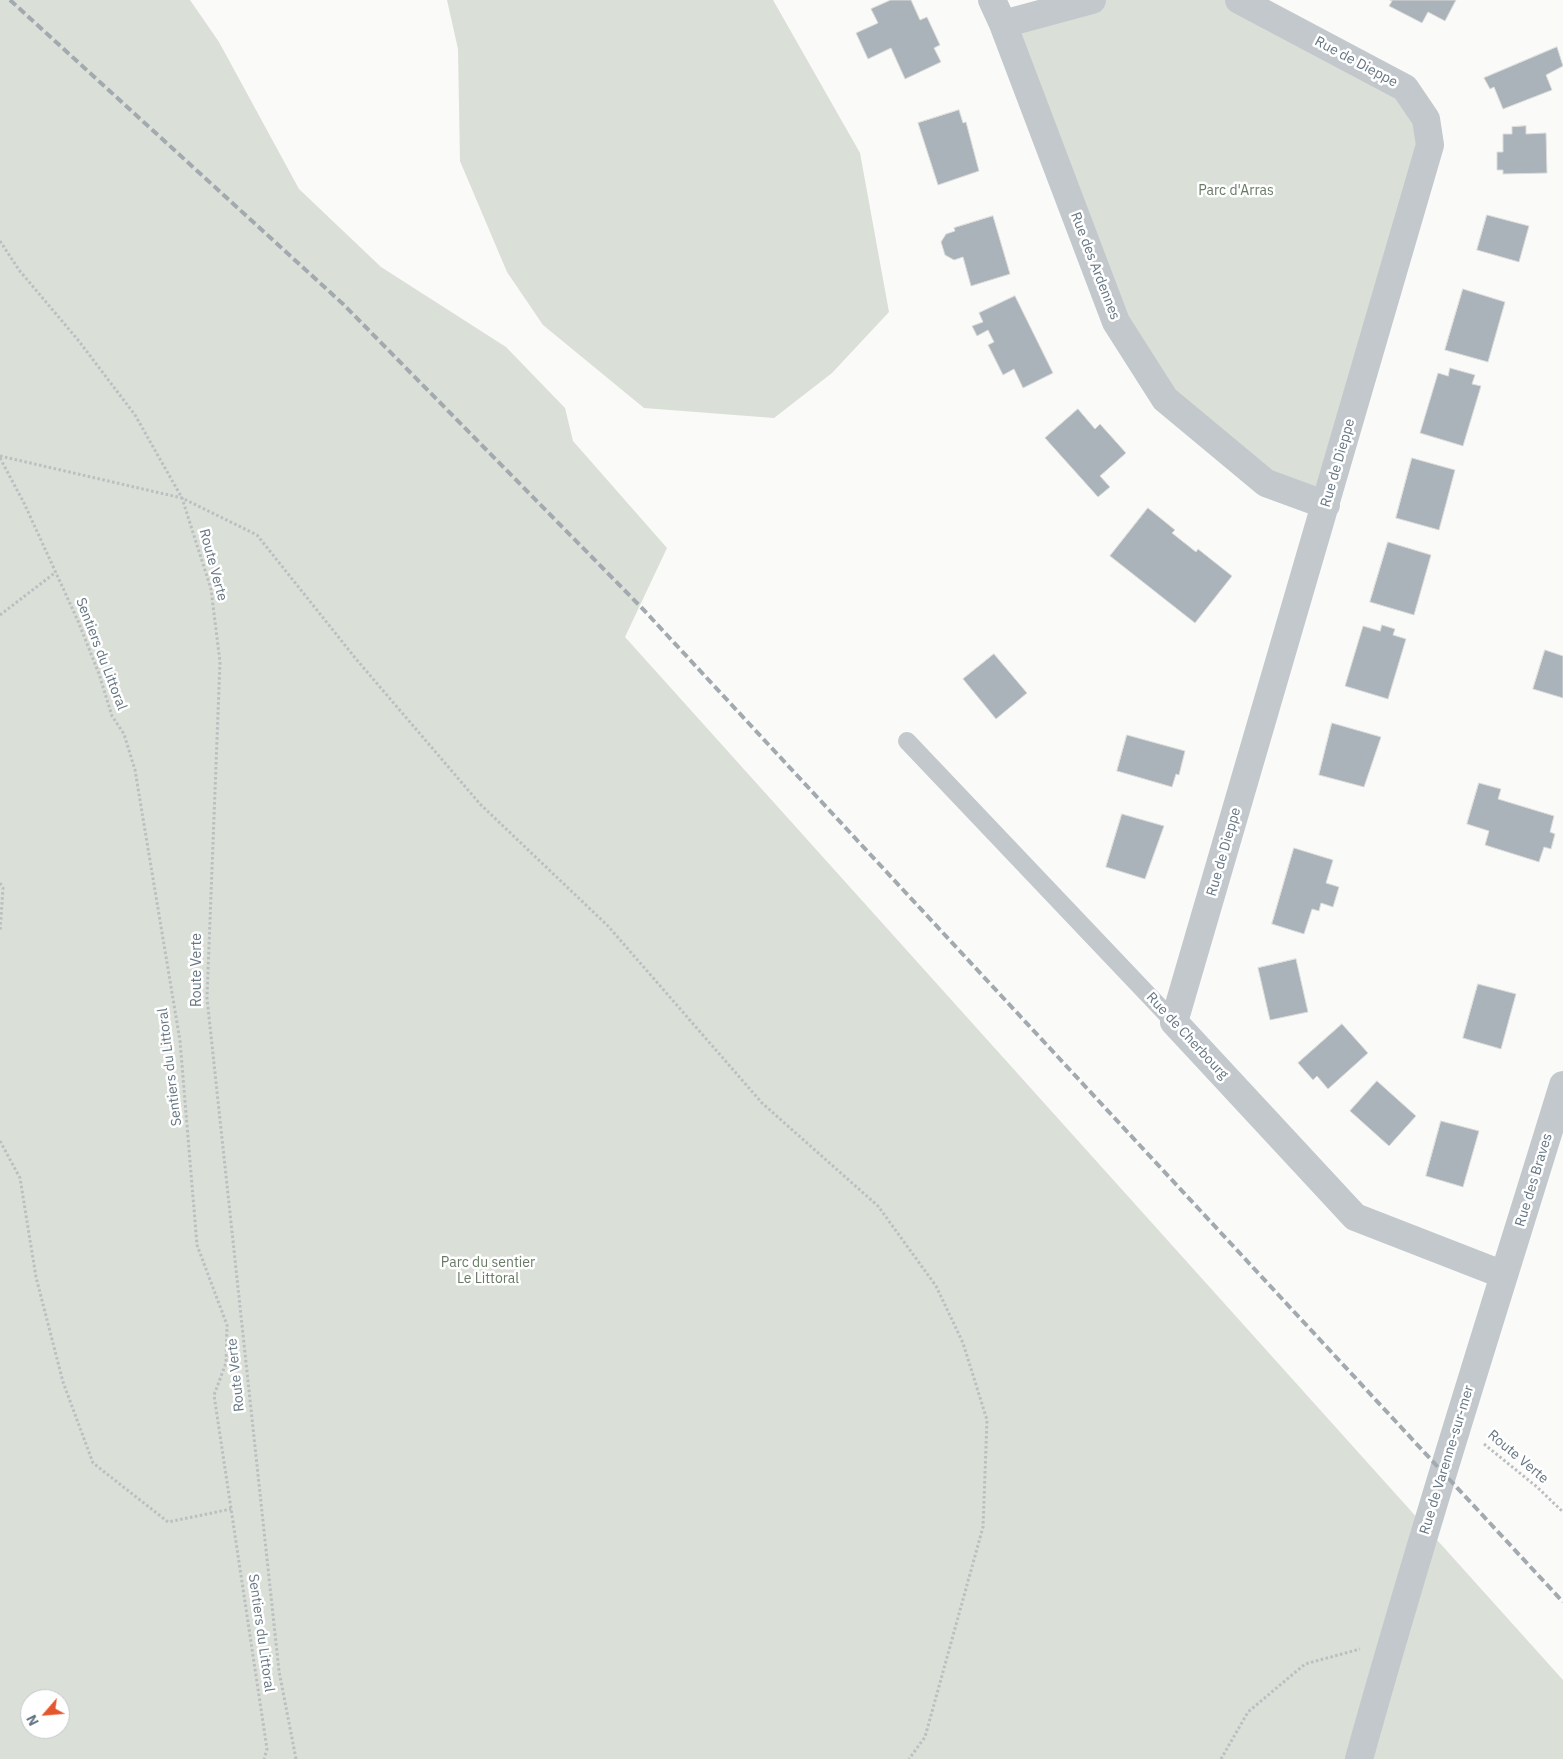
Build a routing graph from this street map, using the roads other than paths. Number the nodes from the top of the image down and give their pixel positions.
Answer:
1 (1092, 0) edge
2 (1240, 0) edge
3 (997, 12) edge
4 (1326, 506) junction
5 (906, 741) dead end
6 (1174, 1022) junction
7 (1563, 1085) edge
8 (1504, 1275) junction
9 (1359, 1759) edge

1 - 3 street
2 - 4 street, Rue de Dieppe
3 - 4 street, Rue des Ardennes
4 - 6 street, Rue de Dieppe
5 - 6 lane, Rue de Cherbourg
6 - 8 street, Rue de Cherbourg
7 - 8 street, Rue des Braves
8 - 9 street, Rue de Varenne-sur-mer

